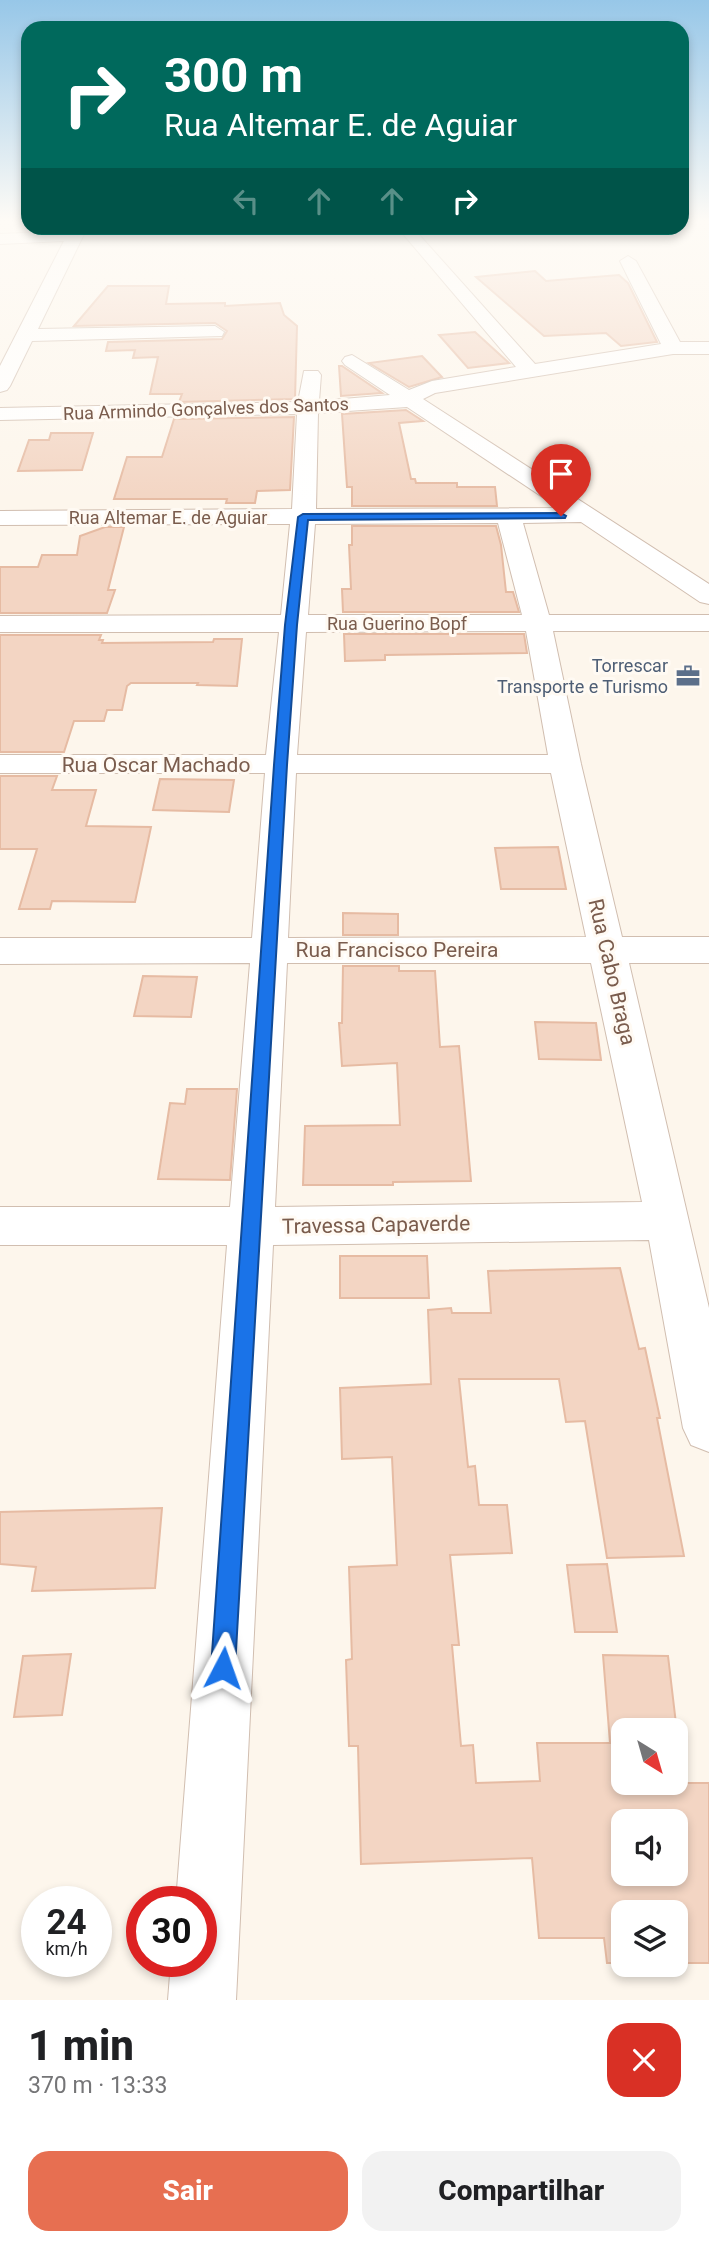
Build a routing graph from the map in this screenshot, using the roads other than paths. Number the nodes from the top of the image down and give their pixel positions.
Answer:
1 (37, 315) edge
2 (482, 315) edge
3 (656, 315) edge
4 (215, 332) dead end
5 (27, 335) junction
6 (673, 348) junction
7 (709, 348) edge
8 (352, 361) dead end
9 (530, 370) junction
10 (0, 386) edge
11 (309, 391) junction
12 (411, 400) junction
13 (0, 414) edge
14 (588, 515) junction
15 (303, 517) junction
16 (509, 517) junction
17 (0, 518) edge
18 (709, 596) edge
19 (709, 623) edge
20 (0, 624) edge
21 (538, 624) junction
22 (291, 625) junction
23 (0, 764) edge
24 (565, 764) junction
25 (281, 765) junction
26 (270, 950) junction
27 (709, 950) edge
28 (0, 951) edge
29 (608, 952) junction
30 (668, 1221) junction
31 (0, 1226) edge
32 (252, 1226) junction
33 (709, 1429) edge
34 (201, 2000) edge

1 - 5 street
2 - 9 street
3 - 6 street
4 - 5 street
5 - 10 street
6 - 7 street
6 - 9 street
8 - 12 street
9 - 12 street
11 - 12 street, Rua Armindo Gonçalves dos Santos
11 - 13 street, Rua Armindo Gonçalves dos Santos
11 - 15 street
12 - 14 street
14 - 16 street, Rua Altemar E. de Aguiar
14 - 18 street
15 - 16 street, Rua Altemar E. de Aguiar
15 - 17 street, Rua Altemar E. de Aguiar
15 - 22 street
16 - 21 street, Rua Cabo Braga
19 - 21 street, Rua Guerino Bopf
20 - 22 street, Rua Guerino Bopf
21 - 22 street, Rua Guerino Bopf
21 - 24 street, Rua Cabo Braga
22 - 25 street
23 - 25 street, Rua Oscar Machado
24 - 25 street, Rua Oscar Machado
24 - 29 street, Rua Cabo Braga
25 - 26 street
26 - 28 street, Rua Francisco Pereira
26 - 29 street, Rua Francisco Pereira
26 - 32 street
27 - 29 street, Rua Francisco Pereira
29 - 30 street, Rua Cabo Braga
30 - 32 street, Travessa Capaverde
30 - 33 street, Rua Cabo Braga
31 - 32 street, Travessa Capaverde
32 - 34 street

